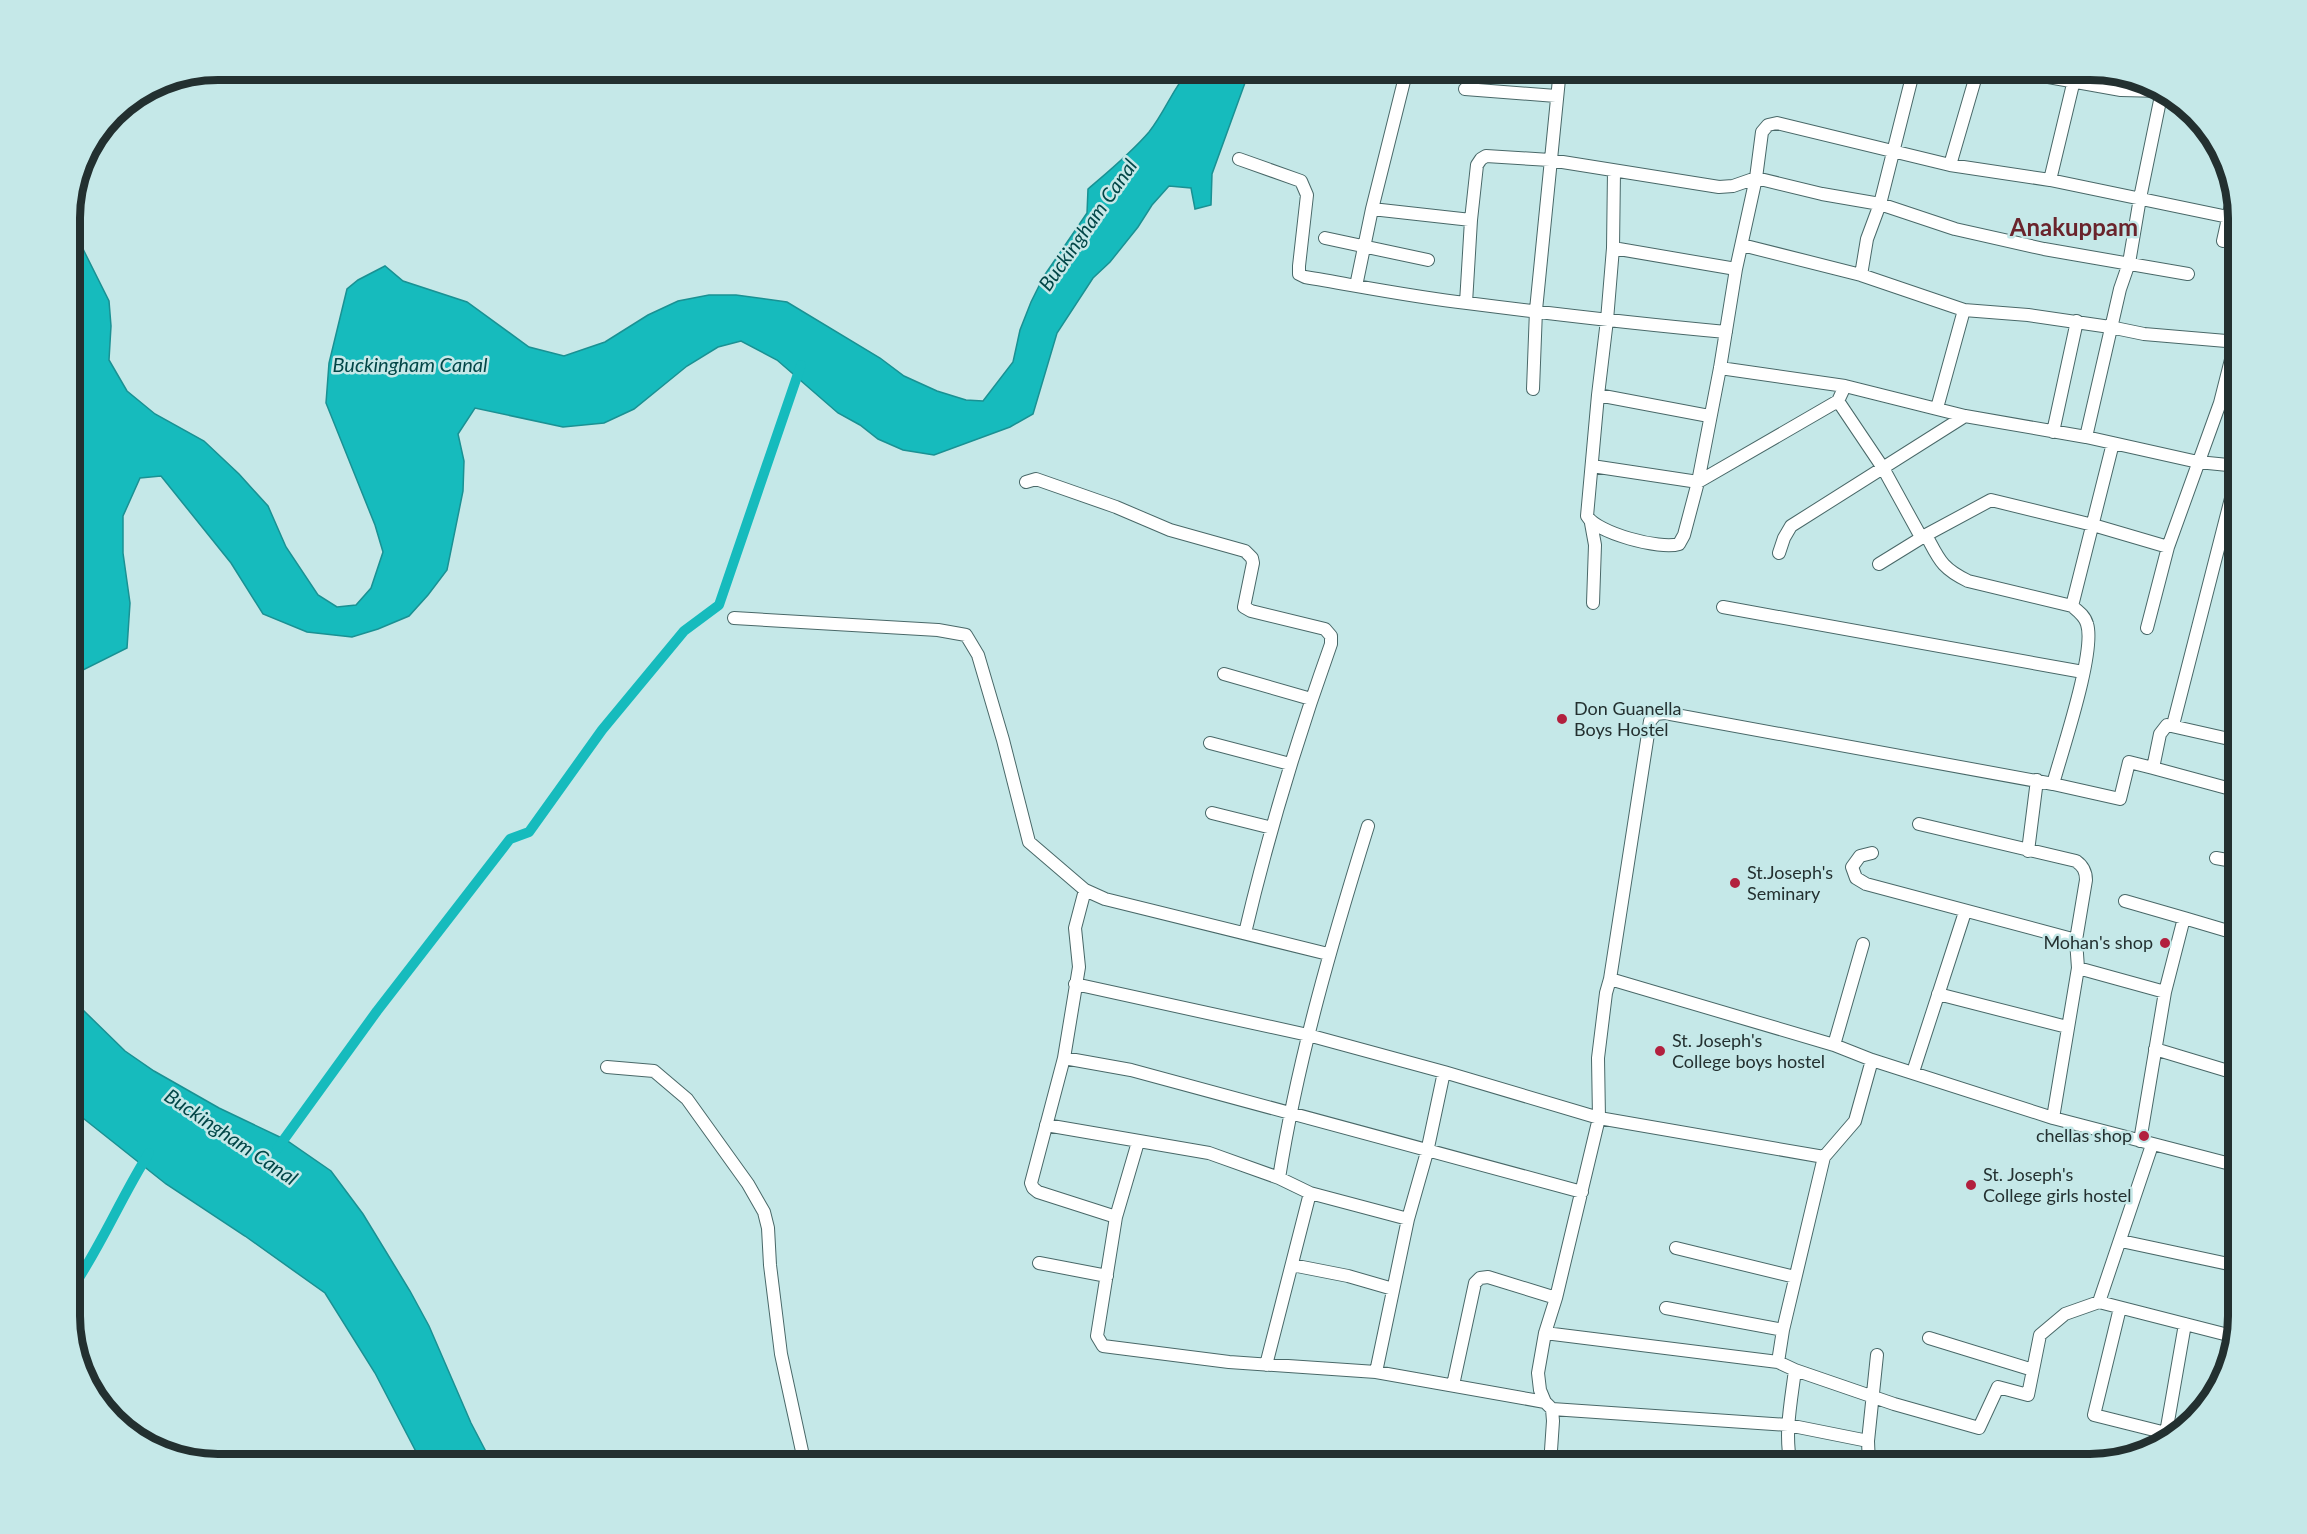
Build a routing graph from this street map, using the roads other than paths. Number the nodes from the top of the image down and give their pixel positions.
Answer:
1 (1558, 80) edge
2 (1911, 80) edge
3 (1975, 80) edge
4 (2074, 80) joint
5 (1404, 81) dead end
6 (1465, 89) dead end
7 (2143, 91) edge
8 (1556, 96) junction
9 (2160, 100) edge
10 (1893, 150) junction
11 (1239, 159) dead end
12 (1550, 160) junction
13 (1950, 165) junction
14 (1614, 171) junction
15 (1756, 178) junction
16 (2050, 180) junction
17 (2140, 198) junction
18 (1880, 204) junction
19 (1372, 209) junction
20 (2228, 217) joint
21 (1470, 220) junction
22 (1325, 238) dead end
23 (2223, 241) dead end
24 (1742, 245) junction
25 (1364, 247) junction
26 (1613, 248) junction
27 (1428, 260) dead end
28 (2129, 263) junction
29 (1736, 269) junction
30 (1861, 274) junction
31 (2188, 274) dead end
32 (1356, 286) junction
33 (1466, 303) junction
34 (1536, 310) junction
35 (1964, 310) junction
36 (1607, 321) junction
37 (2078, 321) junction
38 (2110, 327) junction
39 (1726, 332) junction
40 (2228, 339) edge
41 (1720, 368) junction
42 (2228, 373) edge
43 (1845, 386) junction
44 (1533, 389) dead end
45 (1598, 395) junction
46 (1838, 401) junction
47 (1937, 408) junction
48 (1709, 416) junction
49 (1965, 416) junction
50 (2053, 432) junction
51 (2086, 437) junction
52 (2113, 443) junction
53 (2198, 462) junction
54 (2228, 465) edge
55 (1592, 466) junction
56 (1883, 468) junction
57 (1026, 482) dead end
58 (1698, 482) junction
59 (2228, 510) edge
60 (1591, 523) junction
61 (2093, 525) junction
62 (1924, 536) junction
63 (2168, 547) junction
64 (1779, 553) dead end
65 (1879, 564) dead end
66 (1593, 603) dead end
67 (2072, 606) junction
68 (1723, 607) dead end
69 (734, 618) dead end
70 (2147, 628) dead end
71 (2084, 672) junction
72 (1224, 674) dead end
73 (1311, 699) junction
74 (2173, 725) junction
75 (2228, 739) edge
76 (1210, 743) dead end
77 (1290, 764) junction
78 (2153, 768) junction
79 (2037, 780) junction
80 (2053, 784) junction
81 (2228, 789) edge
82 (1212, 813) dead end
83 (1919, 824) dead end
84 (1368, 826) dead end
85 (1272, 828) junction
86 (2028, 851) junction
87 (1872, 854) dead end
88 (2216, 858) dead end
89 (2228, 860) edge
90 (1085, 890) junction
91 (2125, 901) dead end
92 (1965, 912) junction
93 (2184, 918) junction
94 (2228, 931) edge
95 (1245, 933) junction
96 (2076, 940) junction
97 (1863, 944) dead end
98 (1328, 954) junction
99 (2078, 968) junction
100 (1610, 979) junction
101 (1075, 984) junction
102 (2165, 992) junction
103 (1938, 994) junction
104 (2067, 1027) junction
105 (1308, 1035) junction
106 (1834, 1045) junction
107 (2155, 1049) junction
108 (1064, 1058) junction
109 (1872, 1060) junction
110 (607, 1067) dead end
111 (2228, 1071) edge
112 (1444, 1072) junction
113 (1912, 1072) junction
114 (1290, 1112) junction
115 (2052, 1118) junction
116 (1599, 1119) junction
117 (1046, 1125) junction
118 (1138, 1142) junction
119 (2146, 1143) junction
120 (1427, 1152) junction
121 (1824, 1157) junction
122 (2228, 1164) edge
123 (1280, 1178) junction
124 (1582, 1192) junction
125 (1310, 1193) junction
126 (1116, 1216) junction
127 (1408, 1219) junction
128 (2121, 1241) junction
129 (1676, 1248) dead end
130 (1039, 1263) dead end
131 (2228, 1264) edge
132 (1292, 1265) junction
133 (1107, 1276) junction
134 (1795, 1277) junction
135 (1393, 1289) junction
136 (1556, 1298) junction
137 (2099, 1302) junction
138 (1666, 1308) dead end
139 (2120, 1308) junction
140 (2185, 1324) junction
141 (1783, 1329) junction
142 (1545, 1333) junction
143 (2226, 1334) edge
144 (1929, 1338) dead end
145 (1877, 1355) dead end
146 (1778, 1362) junction
147 (1266, 1365) junction
148 (1795, 1370) junction
149 (2033, 1370) junction
150 (1376, 1372) junction
151 (1453, 1385) junction
152 (1872, 1397) junction
153 (1548, 1406) junction
154 (1788, 1425) junction
155 (2172, 1427) edge
156 (2164, 1432) edge
157 (1868, 1441) junction
158 (803, 1454) edge
159 (1551, 1454) edge
160 (1789, 1454) edge
161 (1869, 1454) edge

1 - 8 street
2 - 10 street
3 - 13 street
4 - 7 street
4 - 16 street
5 - 19 street
6 - 8 street
8 - 12 street
9 - 17 street
10 - 13 street
10 - 15 street
10 - 18 street
11 - 32 street
12 - 14 street
12 - 21 street
12 - 34 street
13 - 16 street
14 - 15 street
14 - 26 street
15 - 18 street
15 - 24 street
16 - 17 street
17 - 20 street
17 - 28 street
18 - 28 street
18 - 30 street
19 - 21 street
19 - 25 street
20 - 23 street
21 - 33 street
22 - 25 street
24 - 29 street
24 - 30 street
25 - 27 street
25 - 32 street
26 - 29 street
26 - 36 street
28 - 31 street
28 - 38 street
29 - 39 street
30 - 35 street
32 - 33 street
33 - 34 street
34 - 36 street
34 - 44 street
35 - 37 street
35 - 47 street
36 - 39 street
36 - 45 street
37 - 38 street
37 - 50 street
38 - 40 street
38 - 51 street
39 - 41 street
41 - 43 street
41 - 48 street
42 - 53 street
43 - 46 street
43 - 47 street
45 - 48 street
45 - 55 street
46 - 56 street
46 - 58 street
47 - 49 street
48 - 58 street
49 - 50 street
49 - 56 street
50 - 51 street
51 - 52 street
52 - 53 street
52 - 61 street
53 - 54 street
53 - 63 street
55 - 58 street
55 - 60 street
56 - 62 street
56 - 64 street
57 - 73 street
58 - 60 street
59 - 74 street
60 - 66 street
61 - 62 street
61 - 63 street
61 - 67 street
62 - 65 street
62 - 67 street
63 - 70 street
67 - 71 street
68 - 71 street
69 - 90 street
71 - 80 street
72 - 73 street
73 - 77 street
74 - 75 street
74 - 78 street
76 - 77 street
77 - 85 street
78 - 80 street
78 - 81 street
79 - 80 street
79 - 86 street
79 - 100 street
82 - 85 street
83 - 86 street
84 - 98 street
85 - 95 street
86 - 96 street
87 - 92 street
88 - 89 street
90 - 95 street
90 - 101 street
91 - 93 street
92 - 96 street
92 - 103 street
93 - 94 street
93 - 102 street
95 - 98 street
96 - 99 street
97 - 106 street
98 - 105 street
99 - 102 street
99 - 104 street
100 - 106 street
100 - 116 street
101 - 105 street
101 - 108 street
102 - 107 street
103 - 104 street
103 - 113 street
104 - 115 street
105 - 112 street
105 - 114 street
106 - 109 street
107 - 111 street
107 - 119 street
108 - 114 street
108 - 117 street
109 - 113 street
109 - 121 street
110 - 158 street
112 - 116 street
112 - 120 street
113 - 115 street
114 - 120 street
114 - 123 street
115 - 119 street
116 - 121 street
116 - 124 street
117 - 118 street
117 - 126 street
118 - 123 street
118 - 126 street
119 - 122 street
119 - 128 street
120 - 124 street
120 - 127 street
121 - 134 street
123 - 125 street
124 - 136 street
125 - 127 street
125 - 132 street
126 - 133 street
127 - 135 street
128 - 131 street
128 - 137 street
129 - 134 street
130 - 133 street
132 - 135 street
132 - 147 street
133 - 147 street
134 - 141 street
135 - 150 street
136 - 142 street
136 - 151 street
137 - 139 street
137 - 149 street
138 - 141 street
139 - 140 street
139 - 156 street
140 - 143 street
140 - 155 street
141 - 146 street
142 - 146 street
142 - 153 street
144 - 149 street
145 - 152 street
146 - 148 street
147 - 150 street
148 - 152 street
148 - 154 street
149 - 152 street
150 - 151 street
151 - 153 street
152 - 157 street
153 - 154 street
153 - 159 street
154 - 157 street
154 - 160 street
157 - 161 street

